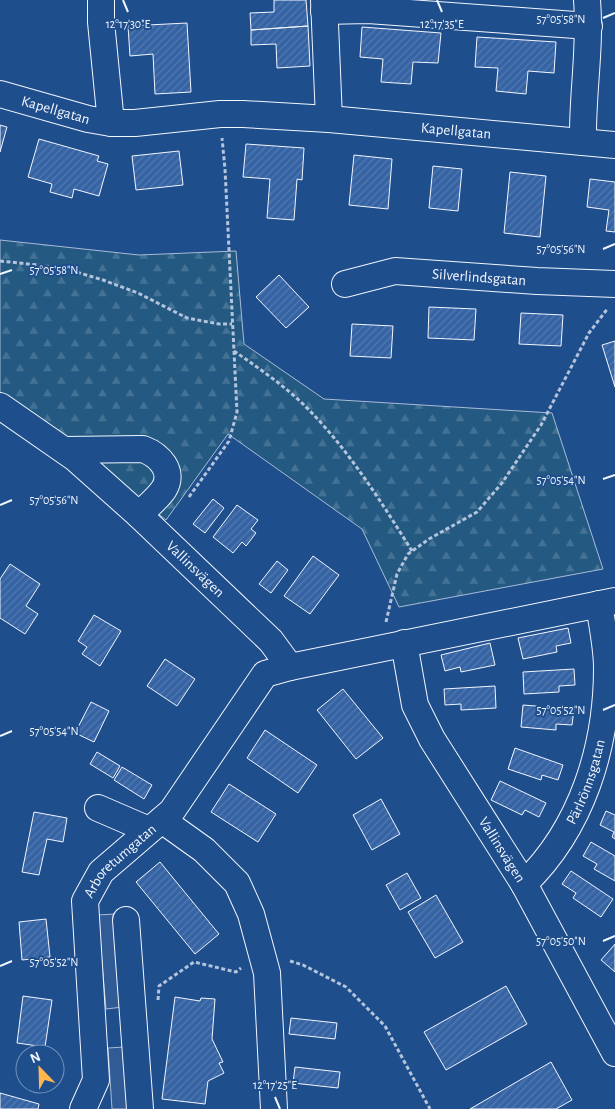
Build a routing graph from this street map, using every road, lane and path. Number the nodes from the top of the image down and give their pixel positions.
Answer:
1 (101, 0) edge
2 (586, 0) edge
3 (324, 6) edge
4 (589, 26) junction
5 (0, 94) edge
6 (220, 114) junction
7 (329, 119) junction
8 (111, 123) junction
9 (583, 142) junction
10 (615, 145) edge
11 (0, 261) edge
12 (345, 284) dead end
13 (612, 295) edge
14 (232, 324) junction
15 (234, 351) junction
16 (0, 406) edge
17 (65, 450) junction
18 (185, 502) dead end
19 (139, 515) junction
20 (412, 551) junction
21 (607, 602) edge
22 (385, 625) dead end
23 (404, 643) junction
24 (290, 668) junction
25 (98, 808) dead end
26 (156, 825) junction
27 (524, 884) junction
28 (126, 920) dead end
29 (615, 1053) edge
30 (83, 1109) edge
31 (140, 1109) edge
32 (274, 1109) edge

1 - 8 street, Kapellgatan
2 - 4 street
3 - 4 street
3 - 7 street
4 - 9 street
5 - 8 street, Kapellgatan
6 - 7 street, Kapellgatan
6 - 8 street, Kapellgatan
6 - 14 path
7 - 9 street, Kapellgatan
9 - 10 street, Kapellgatan
11 - 14 path
12 - 13 street, Silverlindsgatan
13 - 20 path
14 - 15 path
15 - 18 path
15 - 20 path
16 - 17 street, Vallinsvägen
17 - 19 street, Vallinsvägen
17 - 19 street
19 - 24 street, Vallinsvägen
20 - 22 path
21 - 23 street
21 - 27 street, Pärlrönnsgatan
23 - 24 street
23 - 27 street, Vallinsvägen
24 - 26 street, Arboretumgatan
25 - 26 street
26 - 30 street, Arboretumgatan
26 - 32 street
27 - 29 street, Vallinsvägen
28 - 31 street

